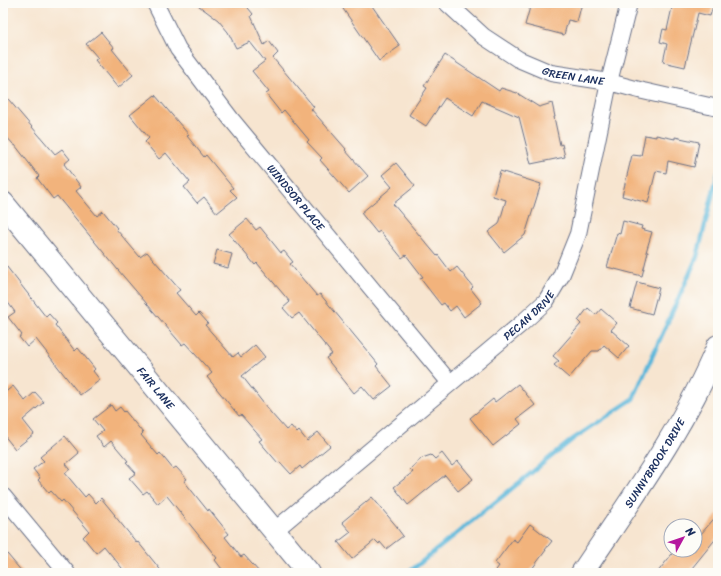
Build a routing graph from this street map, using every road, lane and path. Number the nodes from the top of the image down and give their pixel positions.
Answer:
1 (154, 3) edge
2 (447, 3) edge
3 (629, 3) edge
4 (609, 82) junction
5 (718, 108) edge
6 (3, 203) edge
7 (718, 346) edge
8 (712, 378) edge
9 (450, 383) junction
10 (3, 496) edge
11 (274, 532) junction
12 (67, 573) edge
13 (309, 573) edge
14 (582, 573) edge

1 - 9 street, WINDSOR PLACE
2 - 4 street, GREEN LANE
3 - 4 street, PECAN DRIVE
4 - 5 street, GREEN LANE
4 - 9 street, PECAN DRIVE
6 - 11 street, FAIR LANE
7 - 8 street, SUNNYBROOK DRIVE
8 - 14 street, SUNNYBROOK DRIVE
9 - 11 street, PECAN DRIVE
10 - 12 street
11 - 13 street, FAIR LANE

